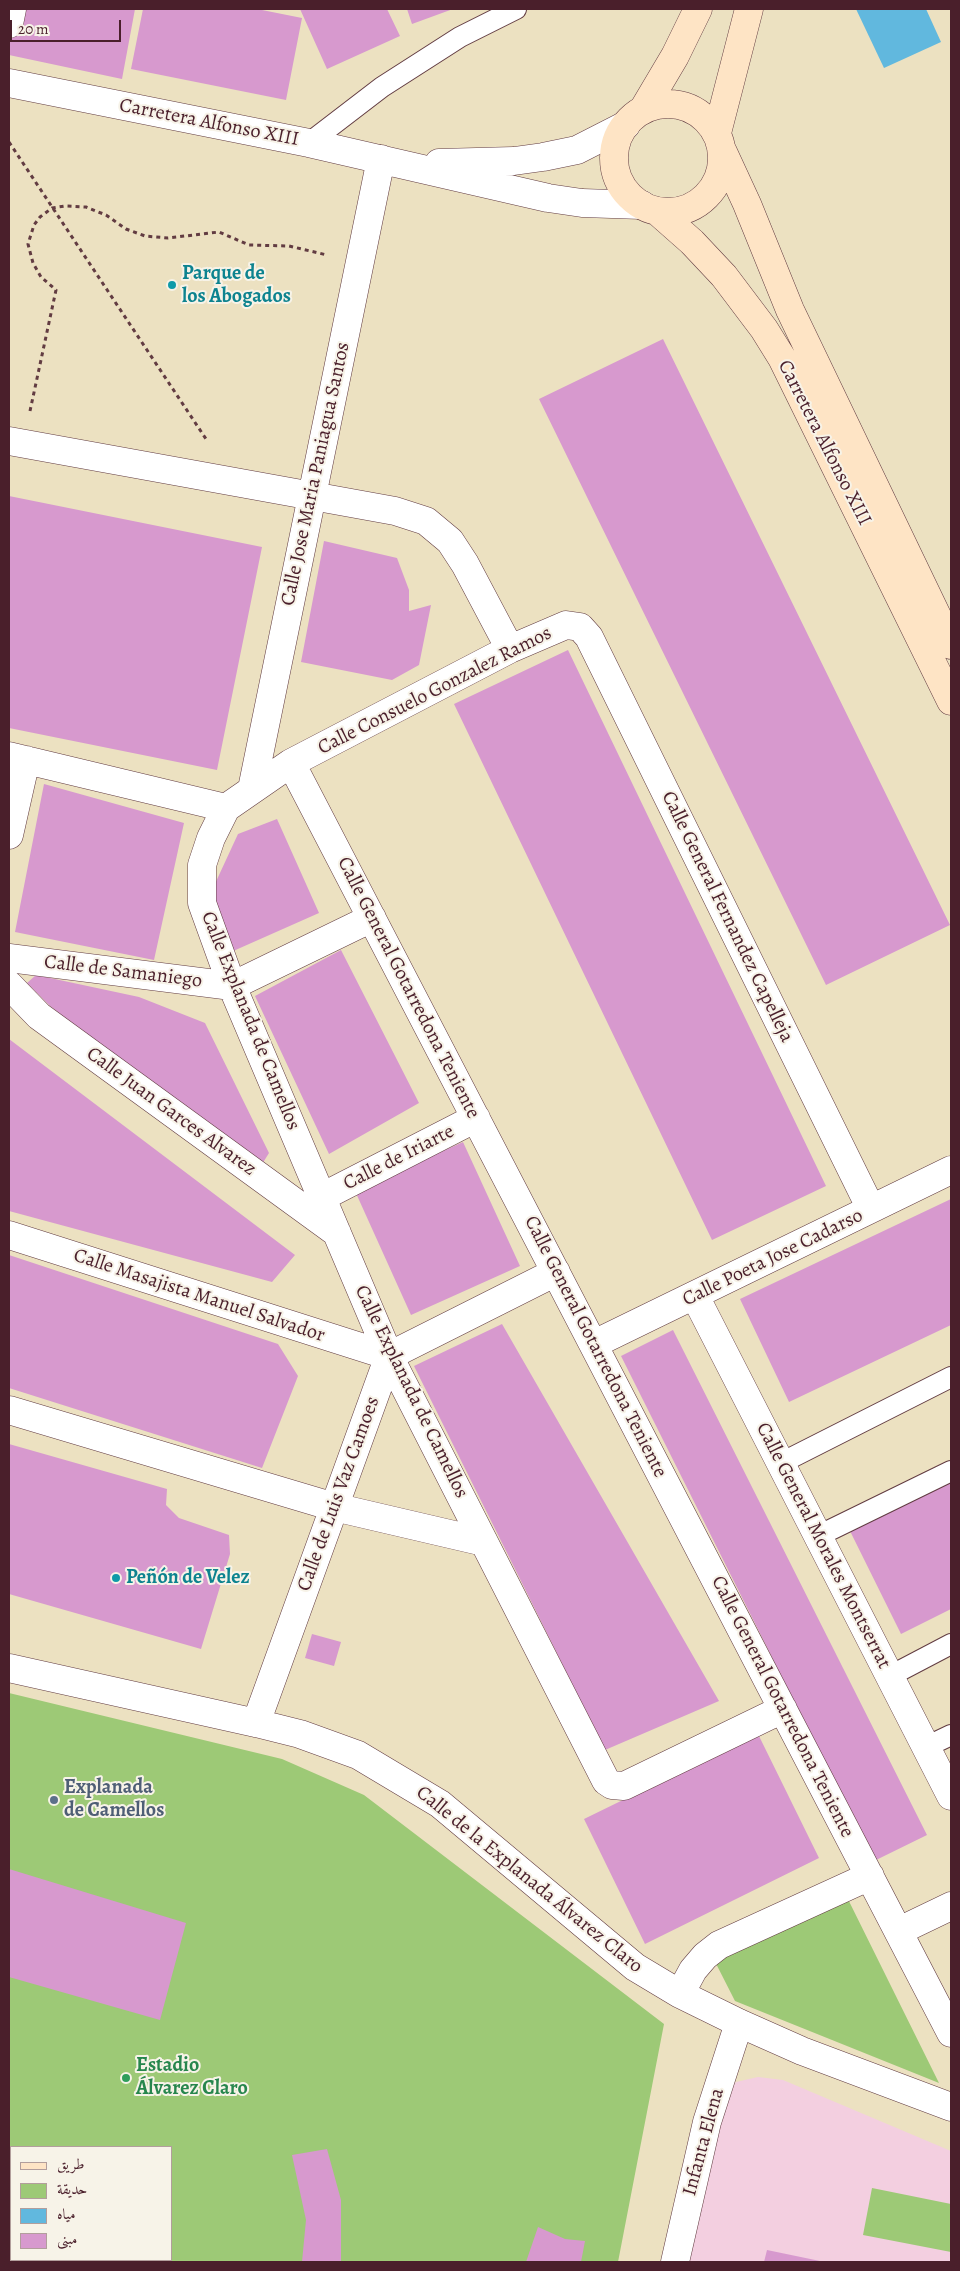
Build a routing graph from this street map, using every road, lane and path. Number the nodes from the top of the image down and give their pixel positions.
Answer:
1 (12, 9) edge
2 (516, 9) edge
3 (698, 9) edge
4 (748, 9) edge
5 (9, 24) edge
6 (9, 83) edge
7 (634, 118) junction
8 (9, 142) edge
9 (309, 143) junction
10 (720, 143) junction
11 (381, 159) junction
12 (409, 165) junction
13 (52, 208) junction
14 (650, 208) junction
15 (360, 262) junction
16 (30, 412) dead end
17 (9, 441) edge
18 (211, 448) dead end
19 (311, 497) junction
20 (580, 627) joint
21 (951, 645) edge
22 (510, 649) junction
23 (951, 701) edge
24 (17, 758) edge
25 (292, 763) junction
26 (252, 789) junction
27 (226, 808) junction
28 (9, 835) edge
29 (372, 918) junction
30 (9, 958) edge
31 (9, 985) edge
32 (232, 986) junction
33 (476, 1118) junction
34 (951, 1170) edge
35 (322, 1197) junction
36 (872, 1209) junction
37 (337, 1233) junction
38 (9, 1236) edge
39 (556, 1272) junction
40 (696, 1296) junction
41 (594, 1344) junction
42 (389, 1356) junction
43 (951, 1377) edge
44 (9, 1410) edge
45 (781, 1463) junction
46 (951, 1471) edge
47 (334, 1507) junction
48 (818, 1536) junction
49 (484, 1542) junction
50 (951, 1644) edge
51 (9, 1668) edge
52 (890, 1676) junction
53 (783, 1709) junction
54 (256, 1723) junction
55 (951, 1735) edge
56 (926, 1747) junction
57 (951, 1796) edge
58 (870, 1876) junction
59 (951, 1906) edge
60 (898, 1931) junction
61 (680, 1994) junction
62 (739, 2023) junction
63 (951, 2033) edge
64 (951, 2108) edge
65 (674, 2262) edge

1 - 5 street
2 - 9 lane
3 - 7 street
4 - 10 street
6 - 9 street, Carretera Alfonso XIII
7 - 10 street
7 - 12 street, Carretera Alfonso XIII
7 - 14 street
8 - 13 path
9 - 11 street, Carretera Alfonso XIII
10 - 14 street
10 - 21 street, Carretera Alfonso XIII
11 - 12 street, Carretera Alfonso XIII
11 - 15 street, Calle Jose Maria Paniagua Santos
12 - 14 street, Carretera Alfonso XIII
13 - 15 path
13 - 16 path
13 - 18 path
14 - 23 street, Carretera Alfonso XIII
15 - 19 street, Calle Jose Maria Paniagua Santos
17 - 19 street
19 - 22 street
19 - 26 street, Calle Jose Maria Paniagua Santos
20 - 22 street, Calle Consuelo Gonzalez Ramos
20 - 36 street, Calle General Fernandez Capelleja
22 - 25 street, Calle Consuelo Gonzalez Ramos
24 - 27 street
24 - 28 street
25 - 26 street, Calle Consuelo Gonzalez Ramos
25 - 29 street, Calle General Gotarredona Teniente
26 - 27 street, Calle Consuelo Gonzalez Ramos
27 - 32 street, Calle Explanada de Camellos
29 - 32 street
29 - 33 street, Calle General Gotarredona Teniente
30 - 32 street, Calle de Samaniego
31 - 37 street, Calle Juan Garces Alvarez
32 - 35 street, Calle Explanada de Camellos
33 - 35 street, Calle de Iriarte
33 - 39 street, Calle General Gotarredona Teniente
34 - 36 street, Calle Poeta Jose Cadarso
35 - 37 street, Calle Explanada de Camellos
36 - 40 street, Calle Poeta Jose Cadarso
37 - 42 street, Calle Explanada de Camellos
38 - 42 street, Calle Masajista Manuel Salvador
39 - 41 street, Calle General Gotarredona Teniente
39 - 42 street
40 - 41 street, Calle Poeta Jose Cadarso
40 - 45 street, Calle General Morales Montserrat
41 - 53 street, Calle General Gotarredona Teniente
42 - 47 street, Calle de Luis Vaz Camoes
42 - 49 street, Calle Explanada de Camellos
43 - 45 lane
44 - 47 street
45 - 48 street, Calle General Morales Montserrat
46 - 48 lane
47 - 49 street
47 - 54 street, Calle de Luis Vaz Camoes
48 - 52 street, Calle General Morales Montserrat
49 - 53 street, Calle Explanada de Camellos
50 - 52 lane
51 - 54 street, Calle de la Explanada Álvarez Claro
52 - 56 street, Calle General Morales Montserrat
53 - 58 street, Calle General Gotarredona Teniente
54 - 61 street, Calle de la Explanada Álvarez Claro
55 - 56 lane
56 - 57 street, Calle General Morales Montserrat
58 - 60 street, Calle General Gotarredona Teniente
58 - 61 street
59 - 60 street
60 - 63 street, Calle General Gotarredona Teniente
61 - 62 street, Calle de la Explanada Álvarez Claro
62 - 64 street, Calle de la Explanada Álvarez Claro
62 - 65 street, Infanta Elena

